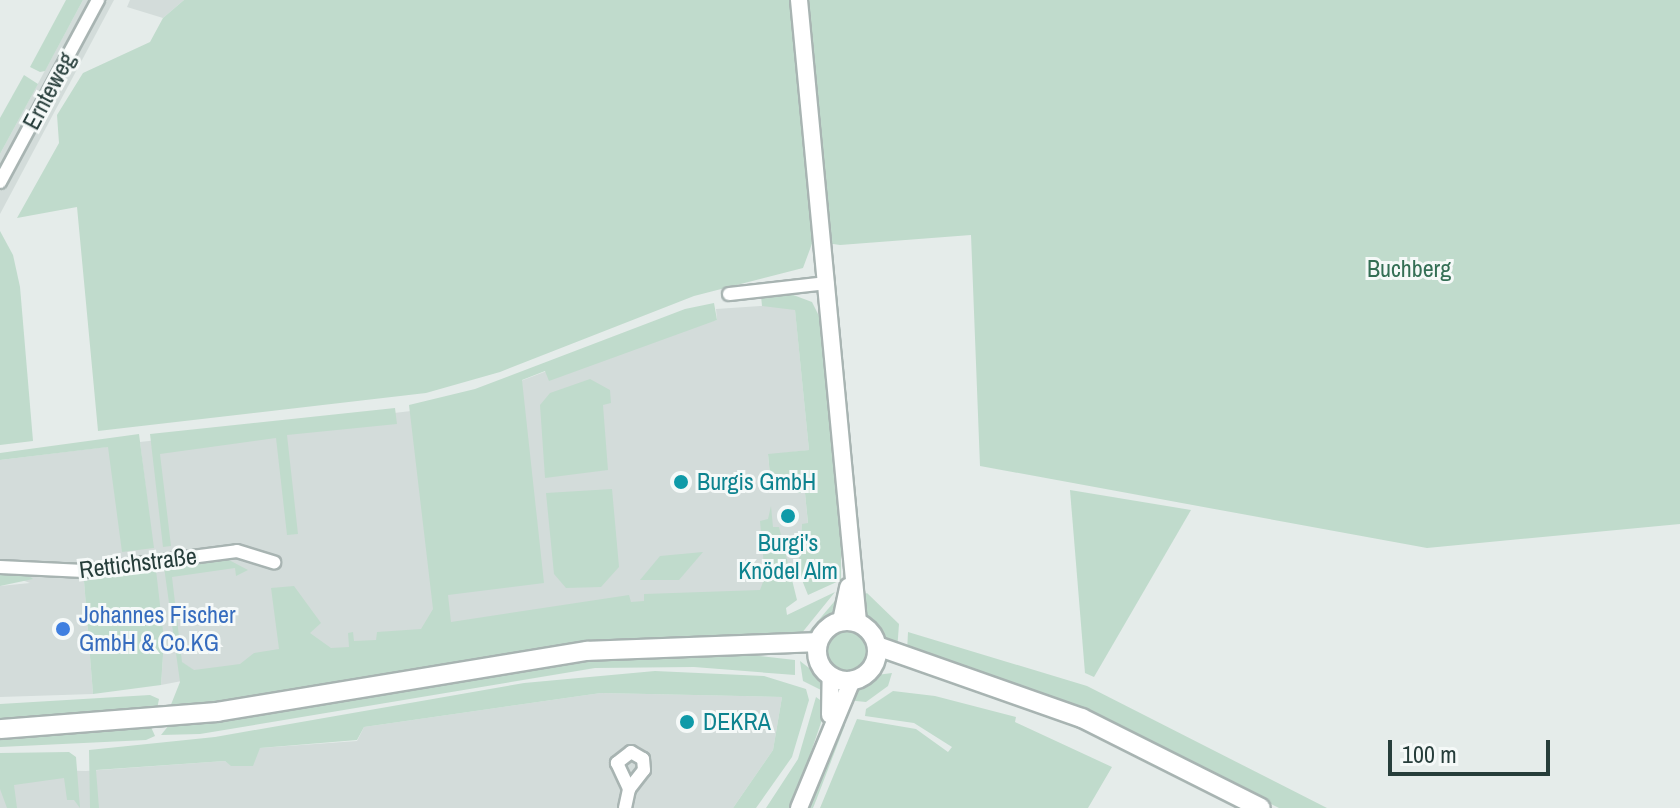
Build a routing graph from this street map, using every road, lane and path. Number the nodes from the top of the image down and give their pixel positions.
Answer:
1 (98, 0) edge
2 (799, 0) edge
3 (0, 182) edge
4 (827, 283) junction
5 (729, 294) dead end
6 (274, 562) dead end
7 (0, 567) edge
8 (849, 622) junction
9 (818, 642) junction
10 (763, 646) junction
11 (877, 646) junction
12 (819, 662) junction
13 (874, 665) junction
14 (943, 672) junction
15 (831, 676) junction
16 (852, 680) junction
17 (829, 724) junction
18 (0, 729) edge
19 (629, 789) dead end
20 (625, 808) edge
21 (799, 808) edge
22 (1261, 808) edge

1 - 3 street, Ernteweg
2 - 4 street
4 - 5 street
4 - 8 street
6 - 7 street, Rettichstraße
8 - 9 main road
8 - 11 main road
9 - 10 main road
9 - 12 main road
10 - 12 main road
10 - 18 main road
11 - 13 main road
11 - 14 main road
12 - 15 main road
13 - 14 main road
13 - 16 main road
14 - 22 main road
15 - 16 main road
15 - 17 street
16 - 17 street
17 - 21 street
19 - 20 street

